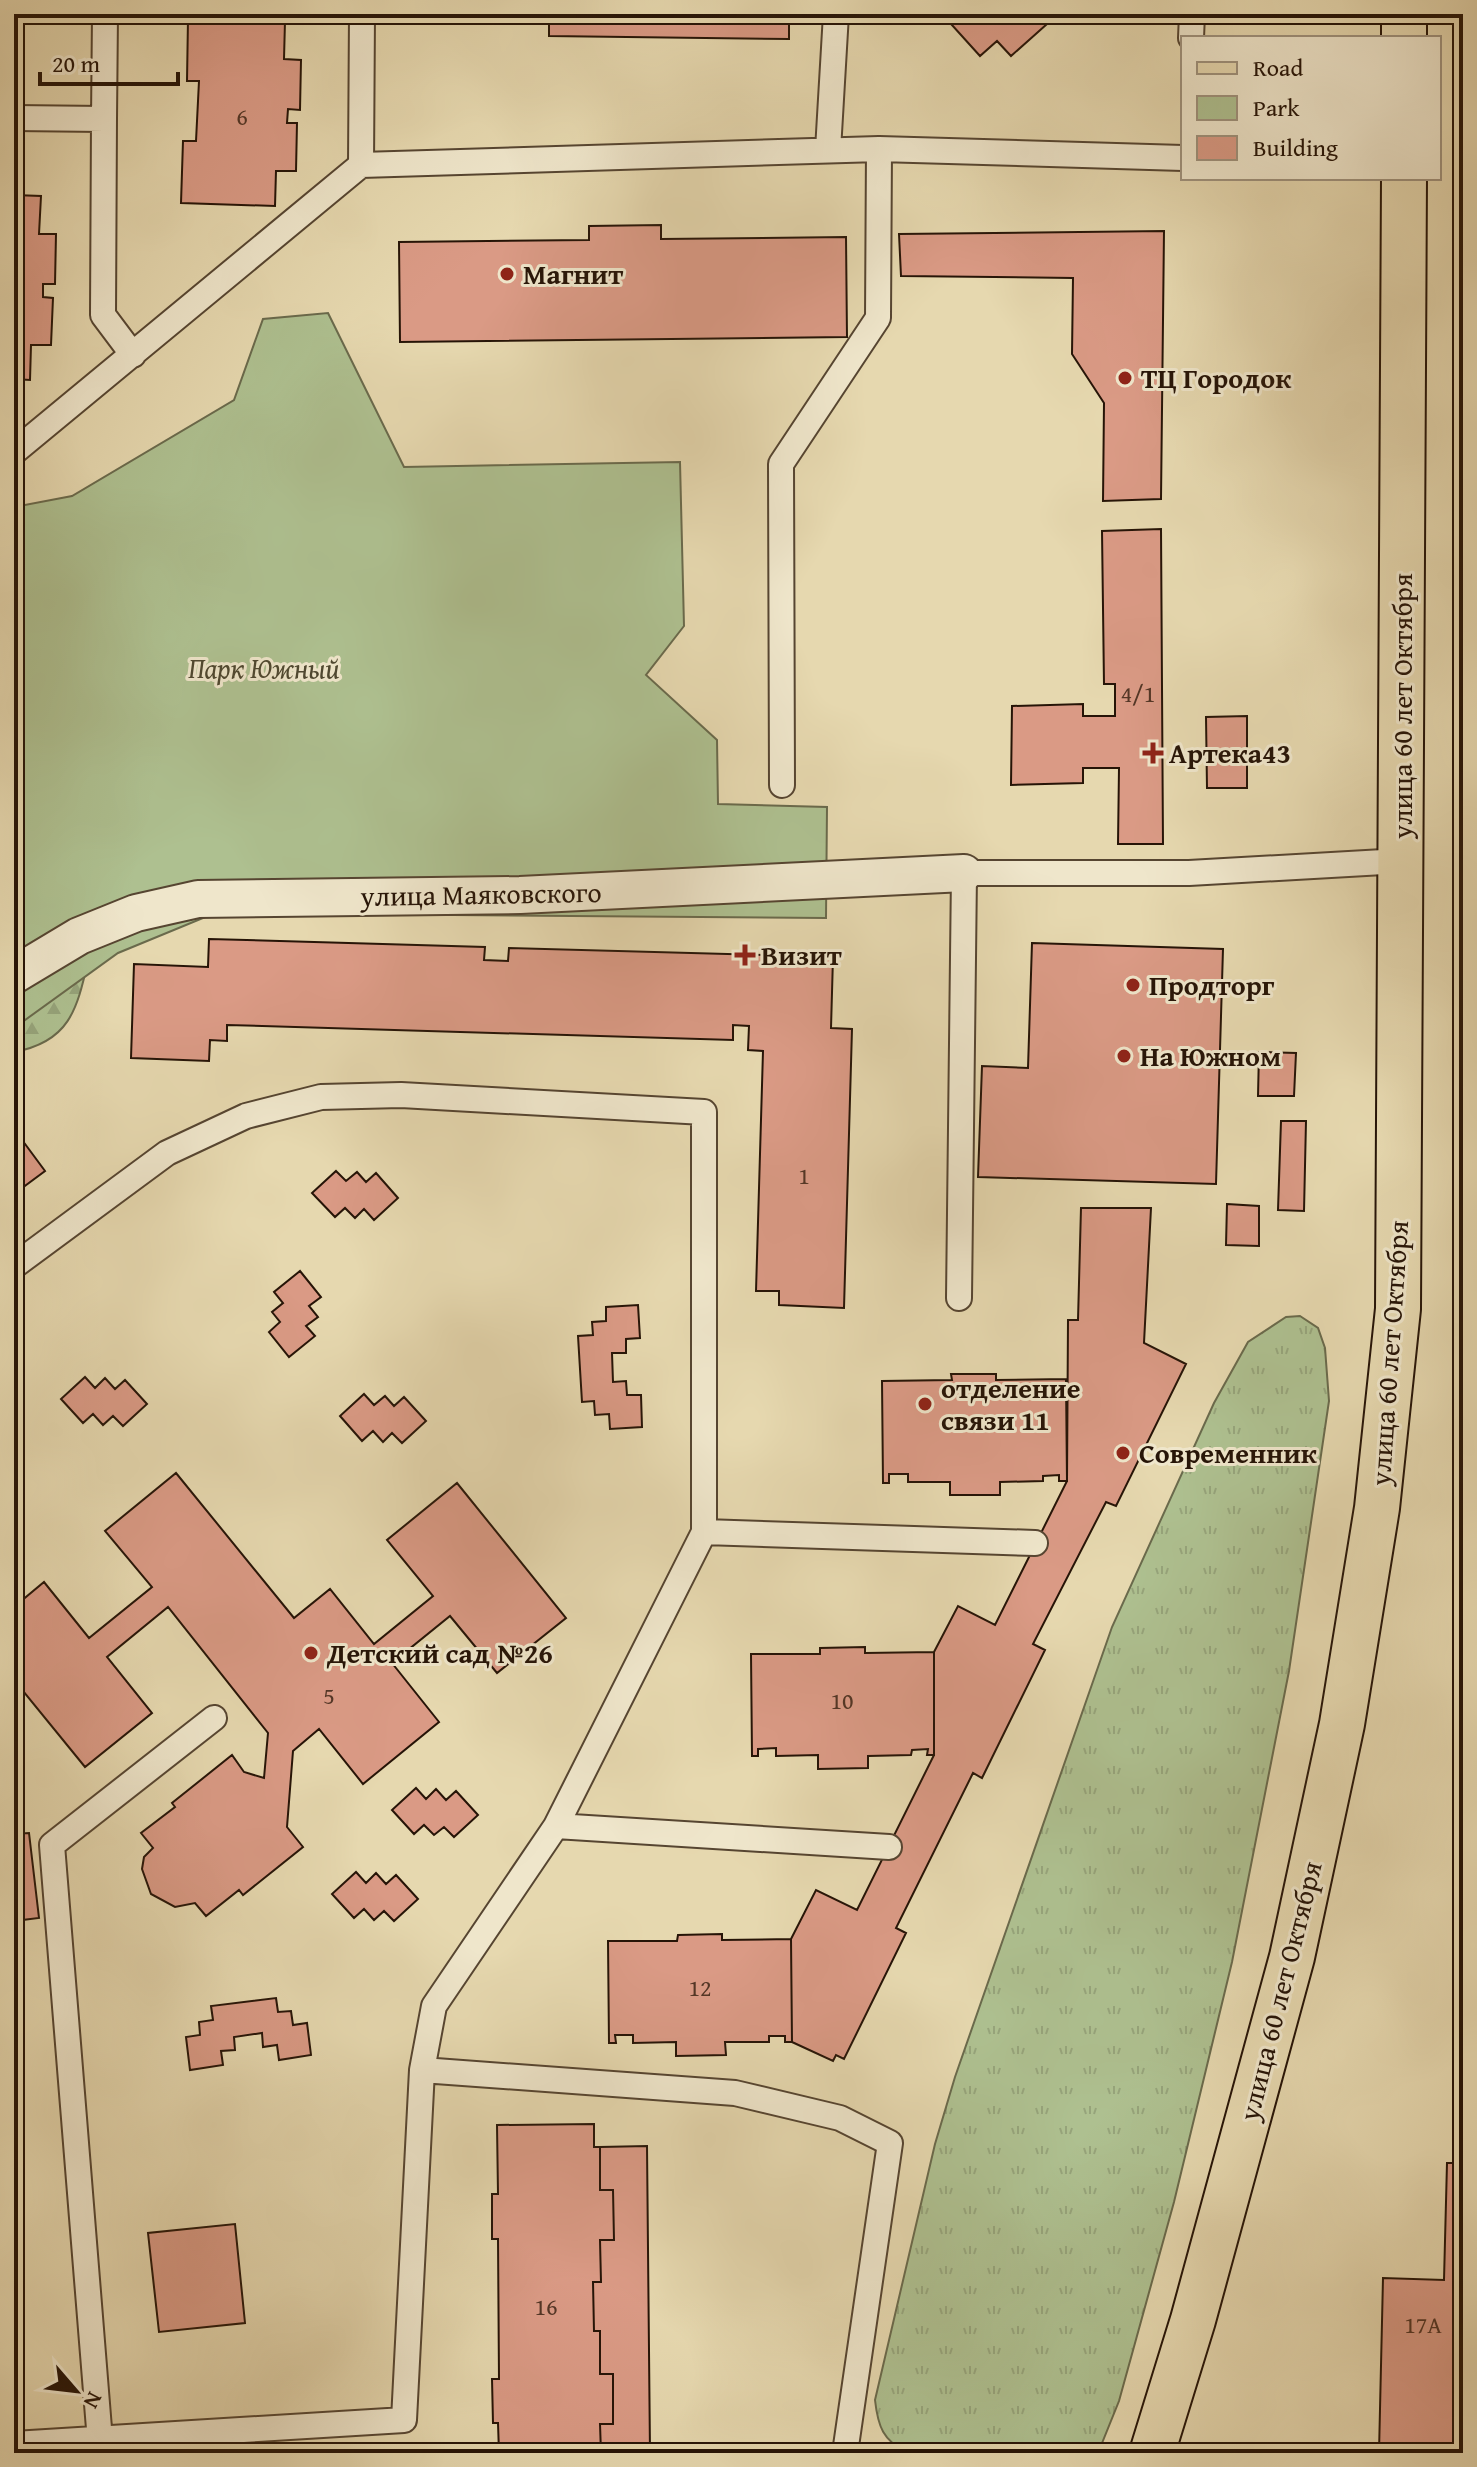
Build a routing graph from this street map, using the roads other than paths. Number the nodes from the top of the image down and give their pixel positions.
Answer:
1 (105, 14) edge
2 (362, 14) edge
3 (836, 14) edge
4 (1192, 14) edge
5 (1404, 14) edge
6 (1191, 36) edge
7 (1404, 36) edge
8 (14, 118) edge
9 (104, 119) junction
10 (879, 149) junction
11 (828, 150) junction
12 (1181, 158) edge
13 (361, 165) junction
14 (1404, 180) edge
15 (133, 355) junction
16 (14, 452) edge
17 (782, 785) dead end
18 (1401, 861) junction
19 (964, 873) junction
20 (14, 975) edge
21 (14, 1266) edge
22 (959, 1298) dead end
23 (704, 1532) junction
24 (1035, 1543) dead end
25 (214, 1718) dead end
26 (556, 1826) junction
27 (889, 1847) dead end
28 (422, 2070) junction
29 (100, 2441) junction
30 (14, 2444) edge
31 (845, 2453) edge
32 (1152, 2453) edge

1 - 9 lane
2 - 13 lane
3 - 11 lane
4 - 6 lane
5 - 7 main road
8 - 9 lane
9 - 15 lane
10 - 11 lane
10 - 12 lane
10 - 17 lane
11 - 13 lane
13 - 15 lane
14 - 18 main road, улица 60 лет Октября
15 - 16 lane
18 - 19 lane
18 - 32 main road, улица 60 лет Октября
19 - 20 street, улица Маяковского
19 - 22 lane
21 - 23 lane
23 - 24 lane
23 - 26 lane
25 - 29 lane
26 - 27 lane
26 - 28 lane
28 - 29 lane
28 - 31 lane
29 - 30 lane

